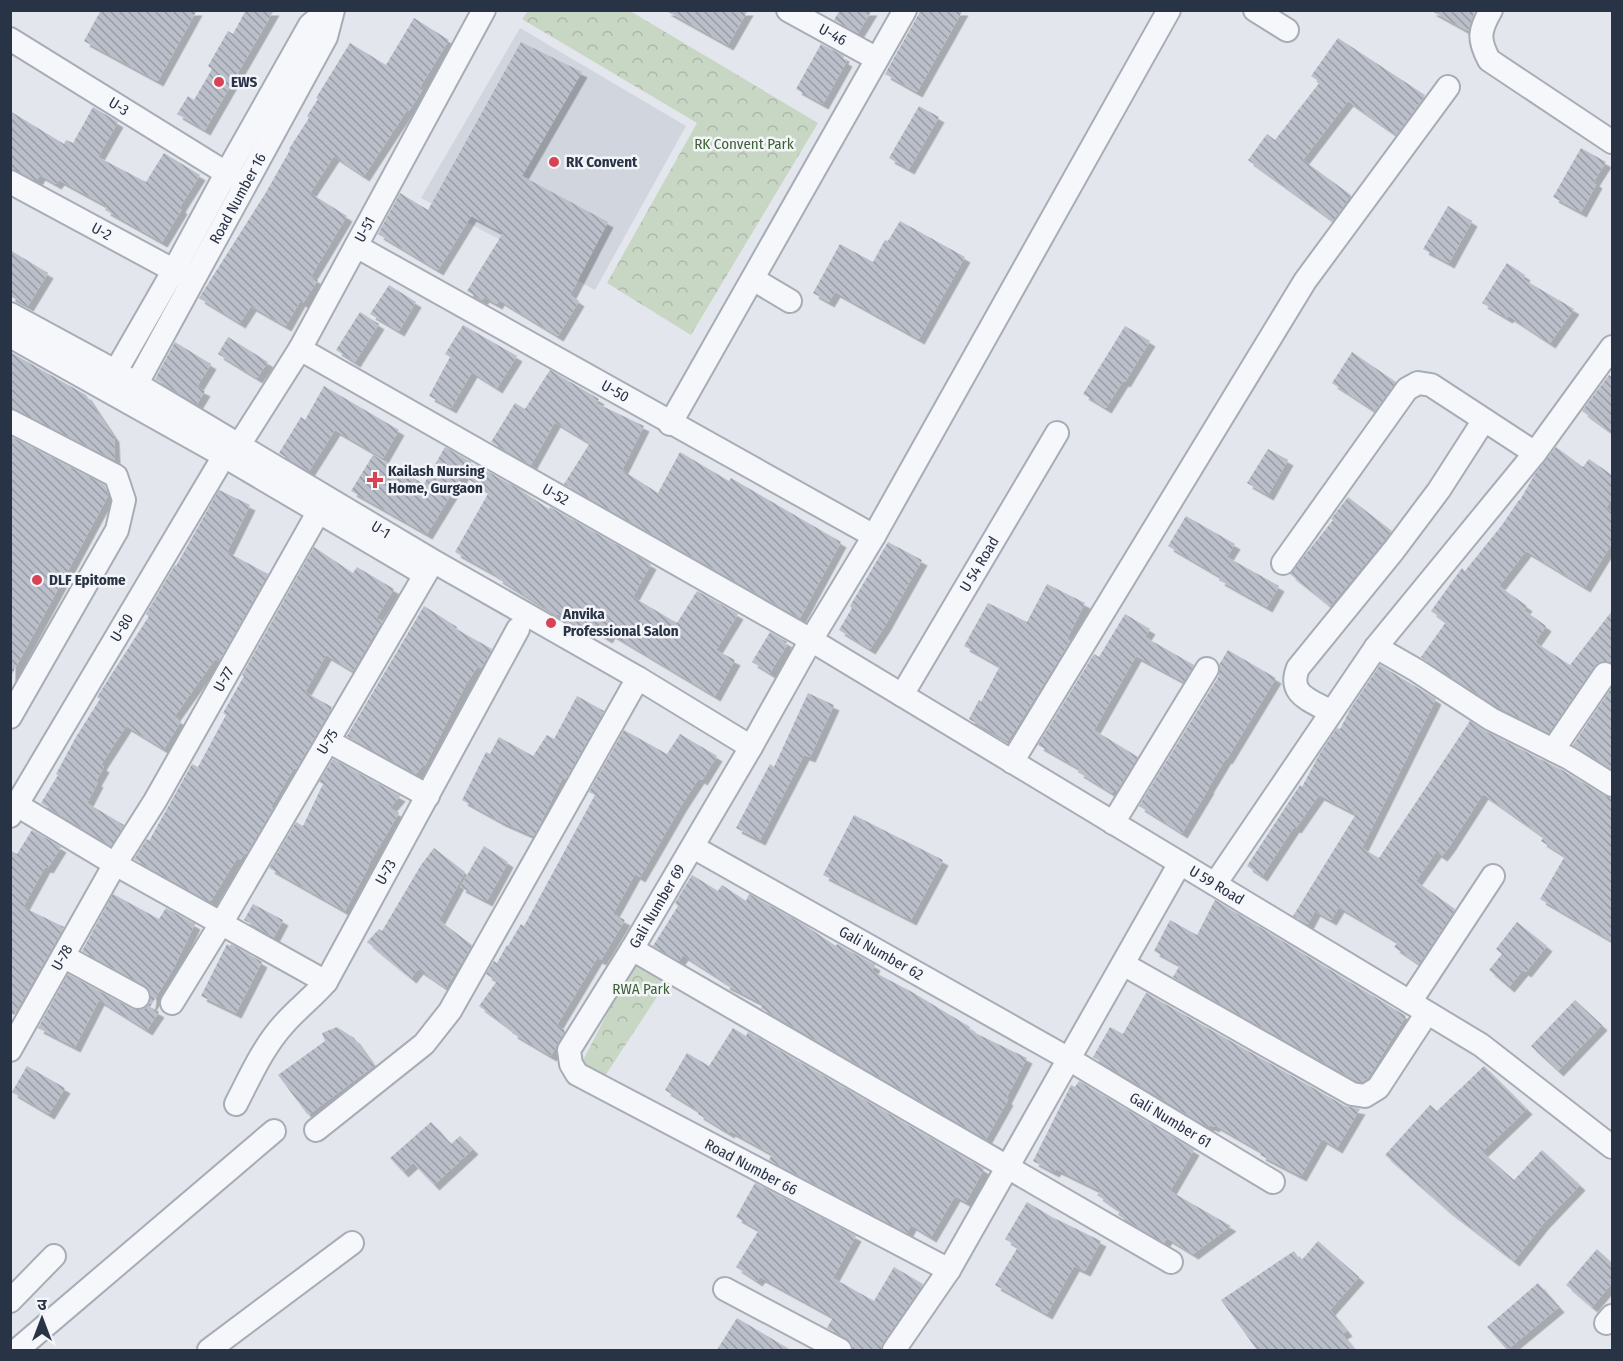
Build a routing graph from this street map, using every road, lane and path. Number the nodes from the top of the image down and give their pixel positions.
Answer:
1 (328, 10) edge
2 (333, 10) edge
3 (484, 10) edge
4 (788, 10) edge
5 (905, 10) edge
6 (1168, 10) edge
7 (1255, 10) edge
8 (1491, 10) edge
9 (1287, 30) dead end
10 (10, 39) edge
11 (877, 59) junction
12 (1448, 87) dead end
13 (1612, 142) edge
14 (226, 172) junction
15 (10, 182) edge
16 (245, 185) junction
17 (356, 246) junction
18 (183, 275) junction
19 (753, 279) junction
20 (790, 301) dead end
21 (10, 314) edge
22 (10, 336) edge
23 (1612, 347) edge
24 (300, 348) junction
25 (110, 380) junction
26 (132, 392) junction
27 (1484, 420) junction
28 (10, 421) edge
29 (670, 424) junction
30 (1057, 433) dead end
31 (1535, 453) junction
32 (235, 456) junction
33 (328, 507) junction
34 (874, 536) junction
35 (1282, 563) dead end
36 (429, 568) junction
37 (518, 629) junction
38 (811, 640) junction
39 (1376, 647) junction
40 (1207, 669) dead end
41 (1605, 674) dead end
42 (634, 685) junction
43 (902, 695) junction
44 (1331, 712) junction
45 (10, 717) edge
46 (328, 741) junction
47 (1553, 750) junction
48 (747, 754) junction
49 (1012, 762) junction
50 (1612, 785) edge
51 (428, 796) junction
52 (14, 811) edge
53 (1113, 823) junction
54 (693, 847) junction
55 (1180, 863) junction
56 (115, 864) junction
57 (1493, 876) dead end
58 (1215, 884) junction
59 (222, 922) junction
60 (633, 949) junction
61 (63, 956) junction
62 (1123, 964) junction
63 (326, 982) junction
64 (138, 997) dead end
65 (172, 1003) dead end
66 (1418, 1007) junction
67 (10, 1050) edge
68 (569, 1050) joint
69 (1069, 1059) junction
70 (236, 1104) dead end
71 (316, 1130) dead end
72 (274, 1131) dead end
73 (1612, 1147) edge
74 (1008, 1167) junction
75 (1273, 1182) dead end
76 (352, 1243) dead end
77 (54, 1256) dead end
78 (1172, 1262) dead end
79 (949, 1270) junction
80 (725, 1288) dead end
81 (10, 1301) edge
82 (17, 1350) edge
83 (209, 1350) edge
84 (840, 1350) edge
85 (894, 1350) edge

1 - 14 street, Road Number 16
2 - 16 street, Road Number 16
3 - 17 street, U-51
4 - 11 street, U-46
5 - 11 street
6 - 34 street, Gali Number 69
7 - 9 street
8 - 13 street
10 - 14 street, U-3
11 - 19 street
12 - 49 street
14 - 16 street, U-3
14 - 18 street, Road Number 16
15 - 18 street, U-2
16 - 18 street, Road Number 16
17 - 24 street, U-51
17 - 29 street, U-50
18 - 25 street, Road Number 16
18 - 26 street, Road Number 16
19 - 20 street
19 - 29 street
21 - 25 street
22 - 25 street
23 - 31 street
24 - 32 street, U-51
24 - 38 street, U-52
25 - 26 street, U-1
26 - 32 street, U-1
27 - 31 street
27 - 35 street
27 - 44 street
28 - 45 street
29 - 34 street, U-50
30 - 43 street, U 54 Road
31 - 39 street
32 - 33 street, U-1
32 - 52 street, U-80
33 - 36 street, U-1
33 - 56 street, U-77
34 - 38 street, Gali Number 69
36 - 37 street, U-1
36 - 42 street, U-1
36 - 46 street, U-75
37 - 42 street, U-1
37 - 51 street, U-73
38 - 43 street, U 59 Road
38 - 48 street, Gali Number 69
39 - 44 street
39 - 47 street
40 - 53 street
41 - 47 street
42 - 48 street, U-1
42 - 71 street
43 - 49 street, U 59 Road
44 - 58 street
46 - 51 street
46 - 59 street, U-75
47 - 50 street
48 - 54 street, Gali Number 69
49 - 53 street, U 59 Road
51 - 63 street, U-73
52 - 56 street
53 - 55 street, U 59 Road
54 - 60 street, Gali Number 69
54 - 69 street, Gali Number 62
55 - 58 street, U 59 Road
55 - 62 street
56 - 59 street
56 - 61 street, U-78
57 - 66 street
58 - 66 street, U 59 Road
59 - 63 street
59 - 65 street, U-75
60 - 68 street, Gali Number 69
60 - 74 street
61 - 64 street
61 - 67 street, U-78
62 - 66 street
62 - 69 street
63 - 70 street, U-73
66 - 73 street, U 59 Road
68 - 79 street, Road Number 66
69 - 74 street
69 - 75 street, Gali Number 61
72 - 82 street
74 - 78 street
74 - 79 street
76 - 83 street
77 - 81 street
79 - 85 street
80 - 84 street

